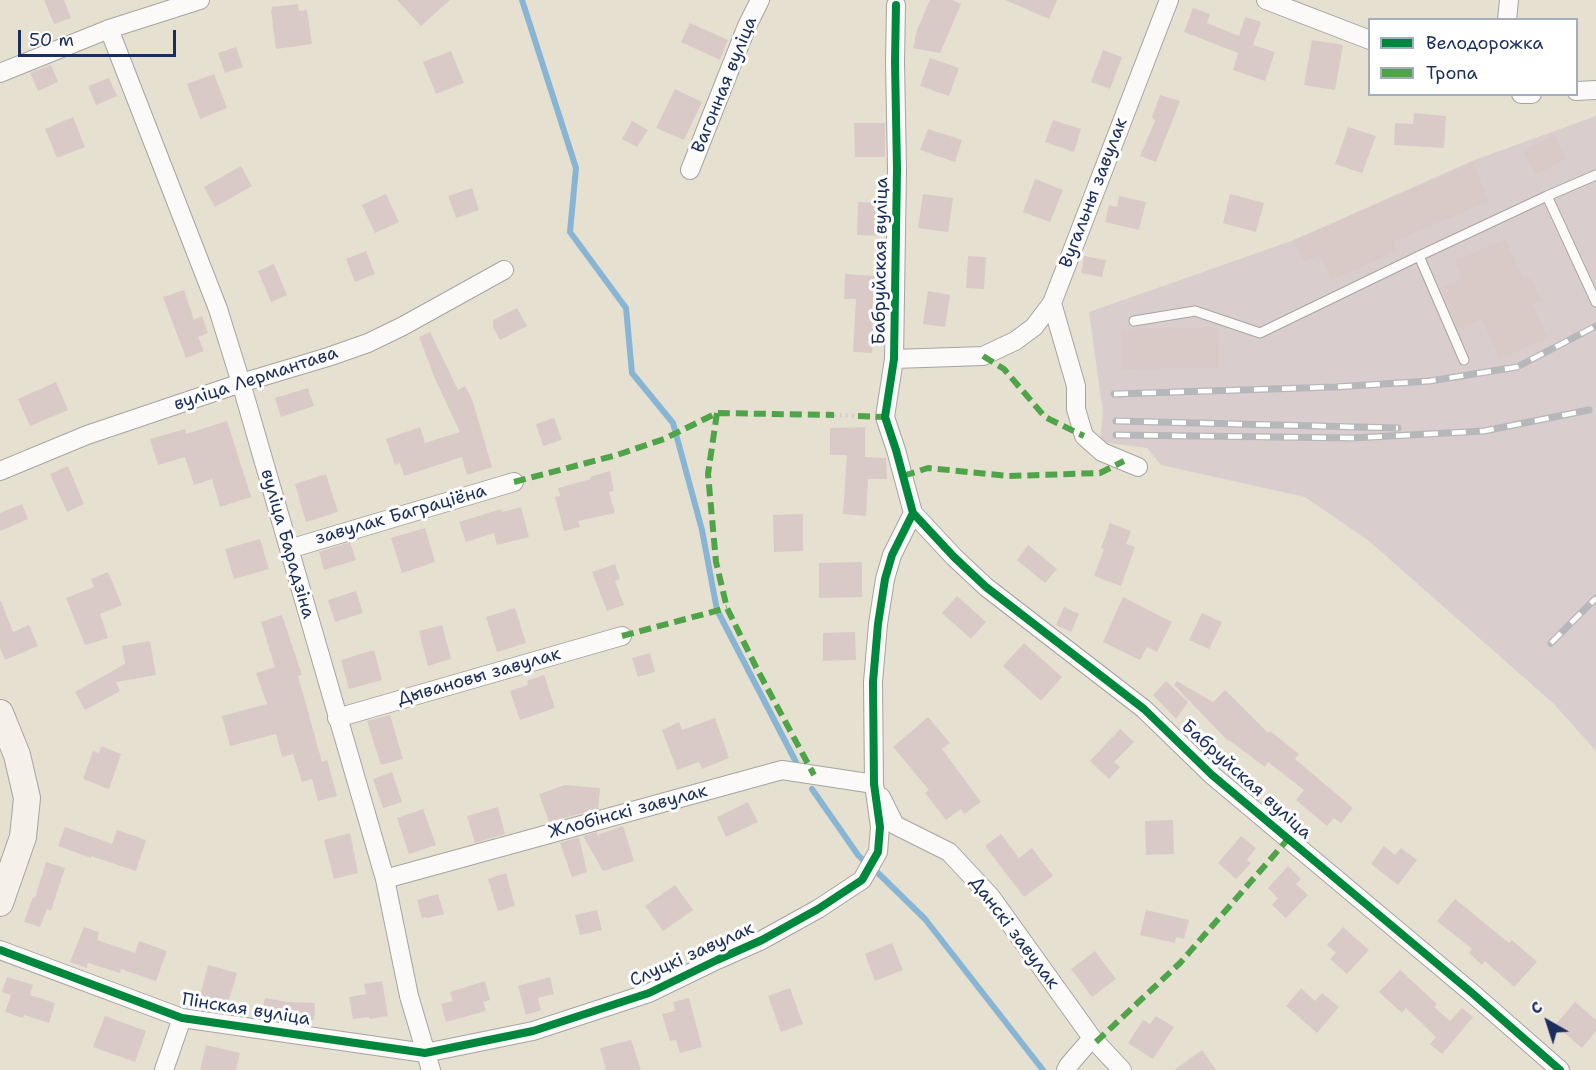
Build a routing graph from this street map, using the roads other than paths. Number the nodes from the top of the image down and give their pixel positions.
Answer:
1 (200, 0) edge
2 (760, 0) edge
3 (1169, 0) edge
4 (1266, 0) edge
5 (1509, 0) edge
6 (896, 5) dead end
7 (1507, 18) edge
8 (110, 29) junction
9 (1368, 39) edge
10 (0, 73) edge
11 (1596, 90) edge
12 (1578, 92) edge
13 (690, 170) dead end
14 (1596, 175) edge
15 (1547, 196) junction
16 (1419, 256) junction
17 (504, 270) dead end
18 (1596, 302) edge
19 (1052, 303) junction
20 (1134, 321) dead end
21 (894, 359) junction
22 (1464, 360) dead end
23 (241, 382) junction
24 (1138, 467) dead end
25 (0, 471) edge
26 (514, 482) dead end
27 (913, 513) junction
28 (289, 549) junction
29 (622, 636) dead end
30 (0, 713) edge
31 (337, 718) junction
32 (874, 784) junction
33 (385, 879) junction
34 (0, 903) edge
35 (0, 950) edge
36 (182, 1017) junction
37 (1092, 1038) junction
38 (428, 1061) edge
39 (164, 1070) edge
40 (1066, 1070) edge
41 (1122, 1070) edge
42 (1560, 1070) edge

1 - 8 street
2 - 13 street, Вагонная вуліца
3 - 19 street, Вугальны завулак
4 - 9 street
5 - 7 street
6 - 21 street, Бабруйская вуліца
8 - 10 street
8 - 23 street, вуліца Барадзіна
11 - 12 street
14 - 15 lane
15 - 16 lane
15 - 18 lane
16 - 20 lane
16 - 22 lane
17 - 23 street, вуліца Лермантава
19 - 21 street, Вугальны завулак
19 - 24 street
21 - 27 street, Бабруйская вуліца
23 - 25 street, вуліца Лермантава
23 - 28 street, вуліца Барадзіна
26 - 28 street, завулак Баграціёна
27 - 32 street
27 - 42 street, Бабруйская вуліца
28 - 31 street, вуліца Барадзіна
29 - 31 street, Дывановы завулак
30 - 34 main road
31 - 33 street, вуліца Барадзіна
32 - 33 street, Жлобінскі завулак
32 - 37 street, Данскі завулак
32 - 38 street, Слуцкі завулак
33 - 38 street, вуліца Барадзіна
35 - 36 street, Пінская вуліца
36 - 38 street, Пінская вуліца
36 - 39 street
37 - 40 street
37 - 41 street, Данскі завулак

